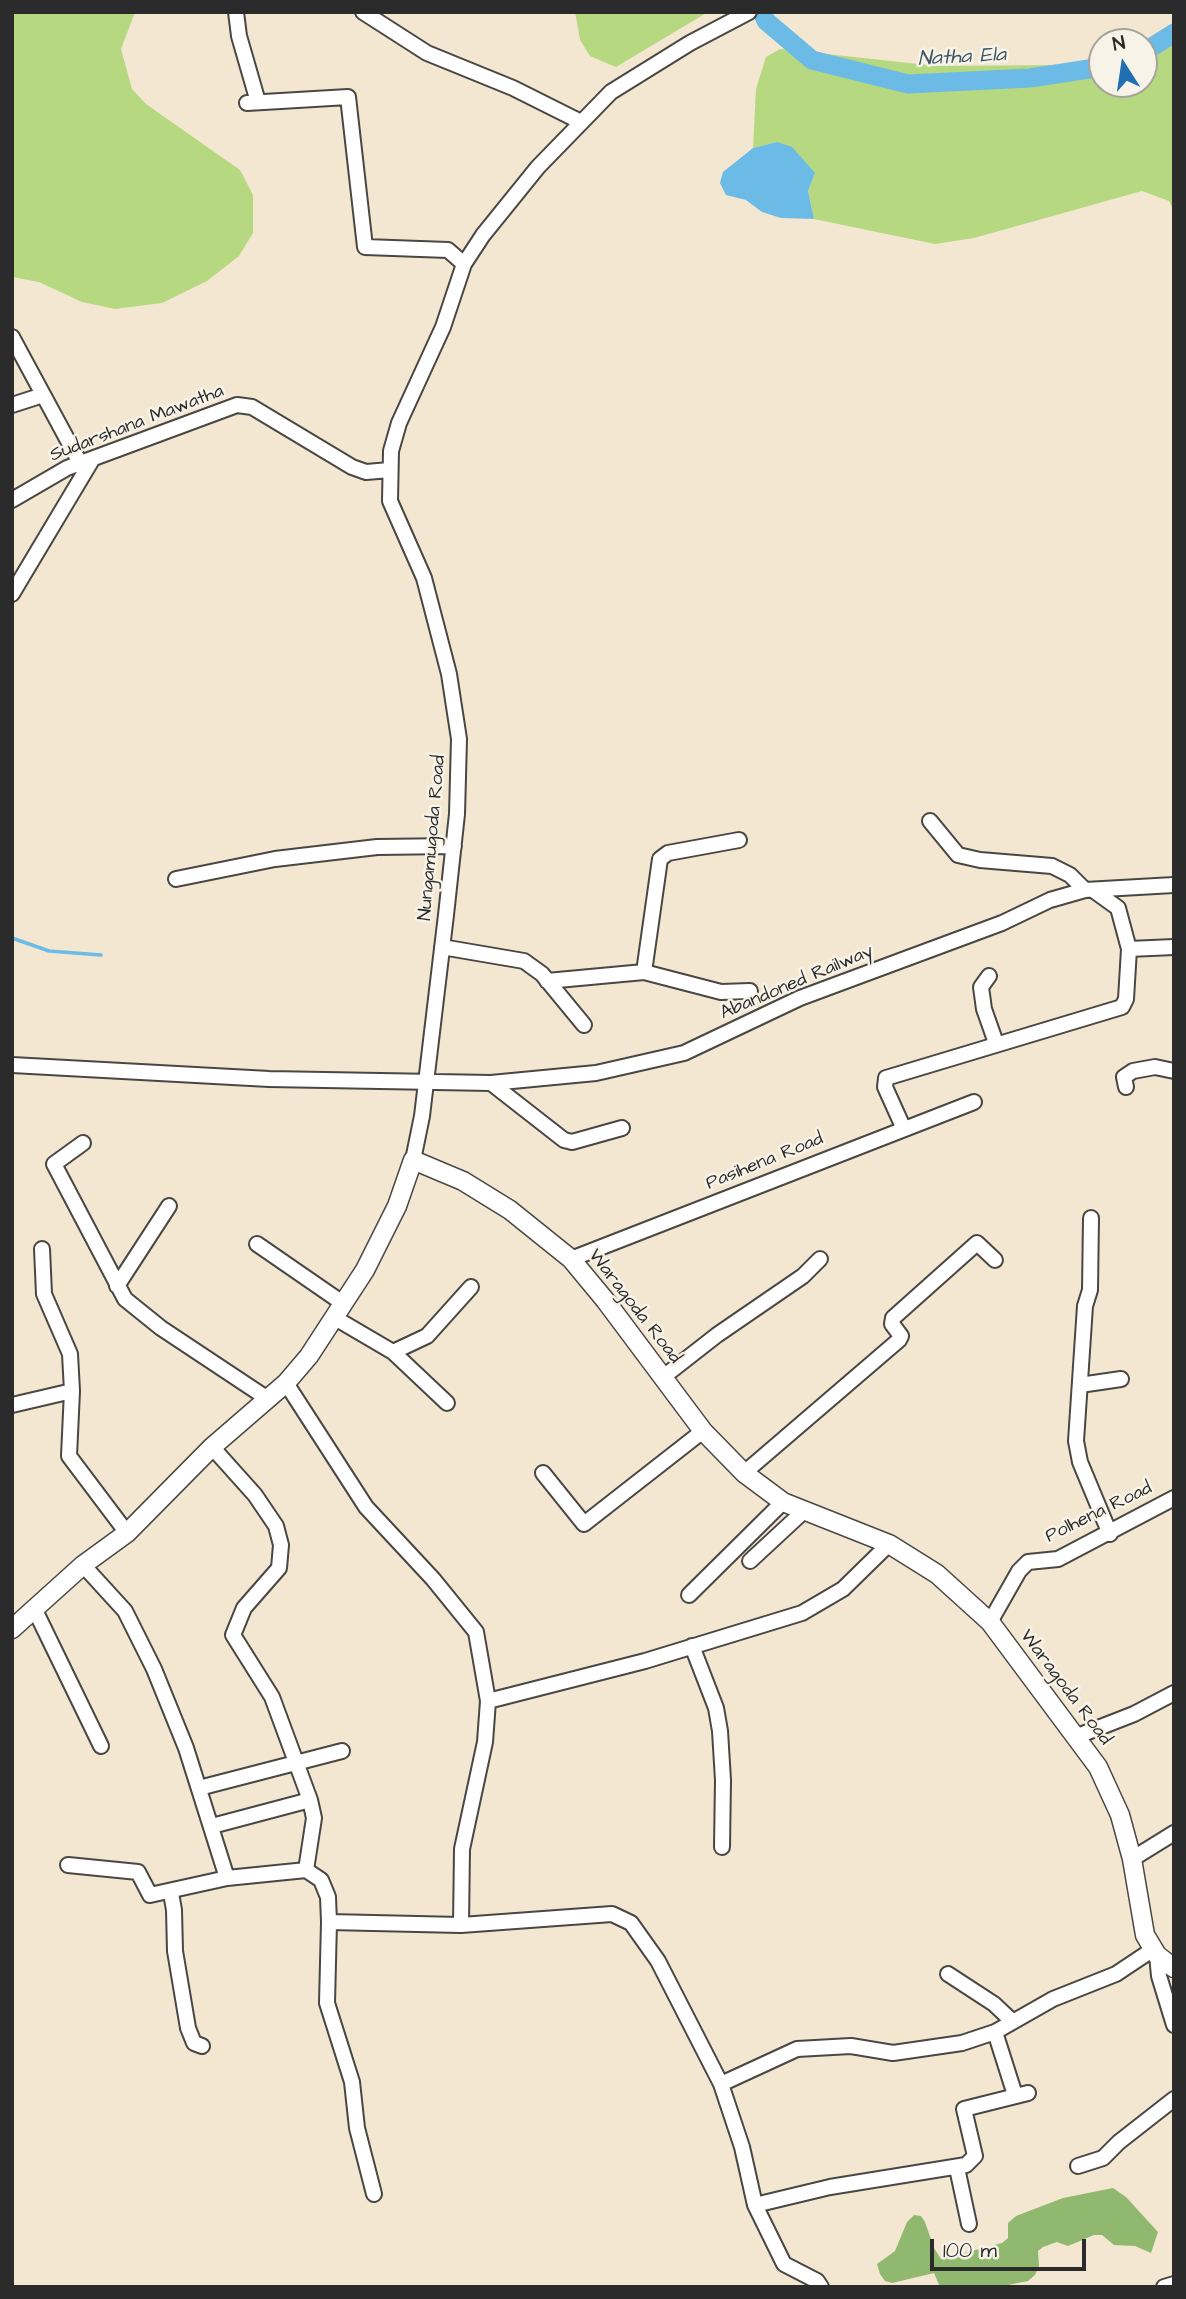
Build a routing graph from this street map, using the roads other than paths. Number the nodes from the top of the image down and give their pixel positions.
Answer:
1 (236, 12) edge
2 (363, 12) edge
3 (748, 13) edge
4 (581, 122) junction
5 (464, 264) junction
6 (12, 337) edge
7 (43, 395) junction
8 (12, 405) edge
9 (86, 461) junction
10 (390, 470) junction
11 (12, 500) edge
12 (12, 594) edge
13 (930, 821) dead end
14 (738, 840) dead end
15 (454, 846) junction
16 (176, 879) dead end
17 (1174, 885) edge
18 (1089, 890) junction
19 (442, 947) junction
20 (1174, 947) edge
21 (1129, 949) junction
22 (644, 972) junction
23 (989, 976) dead end
24 (547, 981) junction
25 (750, 992) dead end
26 (584, 1025) dead end
27 (996, 1043) junction
28 (12, 1065) edge
29 (1174, 1071) edge
30 (427, 1080) junction
31 (491, 1083) junction
32 (1126, 1087) dead end
33 (974, 1102) dead end
34 (903, 1127) junction
35 (622, 1128) dead end
36 (83, 1143) dead end
37 (412, 1160) junction
38 (169, 1206) dead end
39 (1091, 1218) dead end
40 (257, 1244) dead end
41 (42, 1249) dead end
42 (570, 1259) junction
43 (820, 1259) dead end
44 (995, 1259) dead end
45 (117, 1286) junction
46 (471, 1287) dead end
47 (340, 1311) junction
48 (393, 1352) junction
49 (662, 1378) junction
50 (1121, 1379) dead end
51 (286, 1383) junction
52 (1080, 1385) junction
53 (72, 1391) junction
54 (268, 1399) junction
55 (447, 1403) dead end
56 (12, 1405) edge
57 (703, 1431) junction
58 (212, 1447) junction
59 (543, 1473) dead end
60 (744, 1473) junction
61 (1174, 1498) edge
62 (782, 1502) junction
63 (805, 1510) junction
64 (127, 1533) junction
65 (1110, 1534) junction
66 (889, 1544) junction
67 (750, 1562) dead end
68 (83, 1565) junction
69 (689, 1595) dead end
70 (34, 1608) junction
71 (990, 1622) junction
72 (12, 1629) edge
73 (692, 1646) junction
74 (1174, 1693) edge
75 (488, 1700) junction
76 (1075, 1737) junction
77 (101, 1746) dead end
78 (342, 1751) dead end
79 (297, 1764) junction
80 (199, 1788) junction
81 (310, 1800) junction
82 (212, 1826) junction
83 (1174, 1833) edge
84 (722, 1847) dead end
85 (1132, 1859) junction
86 (68, 1865) dead end
87 (306, 1870) junction
88 (227, 1878) junction
89 (171, 1893) junction
90 (329, 1922) junction
91 (461, 1925) junction
92 (1155, 1952) junction
93 (1174, 1968) edge
94 (948, 1974) dead end
95 (1012, 2021) junction
96 (1174, 2025) edge
97 (995, 2032) junction
98 (202, 2046) dead end
99 (721, 2084) junction
100 (1174, 2099) edge
101 (1078, 2166) dead end
102 (957, 2168) junction
103 (373, 2194) dead end
104 (755, 2205) junction
105 (969, 2224) dead end
106 (1174, 2284) edge
107 (821, 2287) edge
108 (1164, 2287) edge

1 - 5 street
2 - 4 street
3 - 4 street, Nungamugoda Road
4 - 5 street, Nungamugoda Road
5 - 10 street, Nungamugoda Road
6 - 7 street
7 - 8 street
7 - 9 street
9 - 10 street, Sudarshana Mawatha
9 - 11 street, Sudarshana Mawatha
9 - 12 street
10 - 15 street, Nungamugoda Road
13 - 18 street
14 - 22 street
15 - 16 street
15 - 19 street, Nungamugoda Road
17 - 18 street, Abandoned Railway
18 - 21 street
18 - 31 street, Abandoned Railway
19 - 24 street
19 - 30 street, Nungamugoda Road
20 - 21 street
21 - 27 street
22 - 24 street
22 - 25 street
23 - 27 street
24 - 26 street
27 - 34 street
28 - 30 street, Abandoned Railway
29 - 32 street
30 - 31 street, Abandoned Railway
30 - 37 street, Nungamugoda Road
31 - 35 street
33 - 34 street, Pasihena Road
34 - 42 street, Pasihena Road
36 - 45 street
37 - 42 main road, Waragoda Road
37 - 47 main road
38 - 45 street
39 - 52 street
40 - 47 street
41 - 53 street
42 - 49 main road, Waragoda Road
43 - 49 street
44 - 60 street
45 - 54 street
46 - 48 street
47 - 48 street
47 - 51 main road
48 - 55 street
49 - 57 main road, Waragoda Road
50 - 52 street
51 - 54 main road
51 - 75 street
52 - 65 street
53 - 56 street
53 - 64 street
54 - 58 main road
57 - 59 street
57 - 60 main road, Waragoda Road
58 - 64 main road
58 - 79 street
60 - 62 main road, Waragoda Road
61 - 65 street, Polhena Road
62 - 63 main road, Waragoda Road
62 - 69 street
63 - 66 main road, Waragoda Road
63 - 67 street
64 - 68 main road
65 - 71 street, Polhena Road
66 - 71 main road, Waragoda Road
66 - 73 street
68 - 70 main road
68 - 80 street
70 - 72 main road
70 - 77 street
71 - 76 main road, Waragoda Road
73 - 75 street
73 - 84 street
74 - 76 street
75 - 91 street
76 - 85 main road, Waragoda Road
78 - 79 street
79 - 80 street
79 - 81 street
80 - 82 street
81 - 82 street
81 - 87 street
82 - 88 street
83 - 85 street
85 - 92 main road, Waragoda Road
86 - 89 street
87 - 88 street
87 - 90 street
88 - 89 street
89 - 98 street
90 - 91 street
90 - 103 street
91 - 99 street
92 - 93 main road
92 - 95 street
92 - 96 street
94 - 95 street
95 - 97 street
97 - 99 street
97 - 102 street
99 - 104 street
100 - 101 street
102 - 104 street
102 - 105 street
104 - 107 street
106 - 108 street

